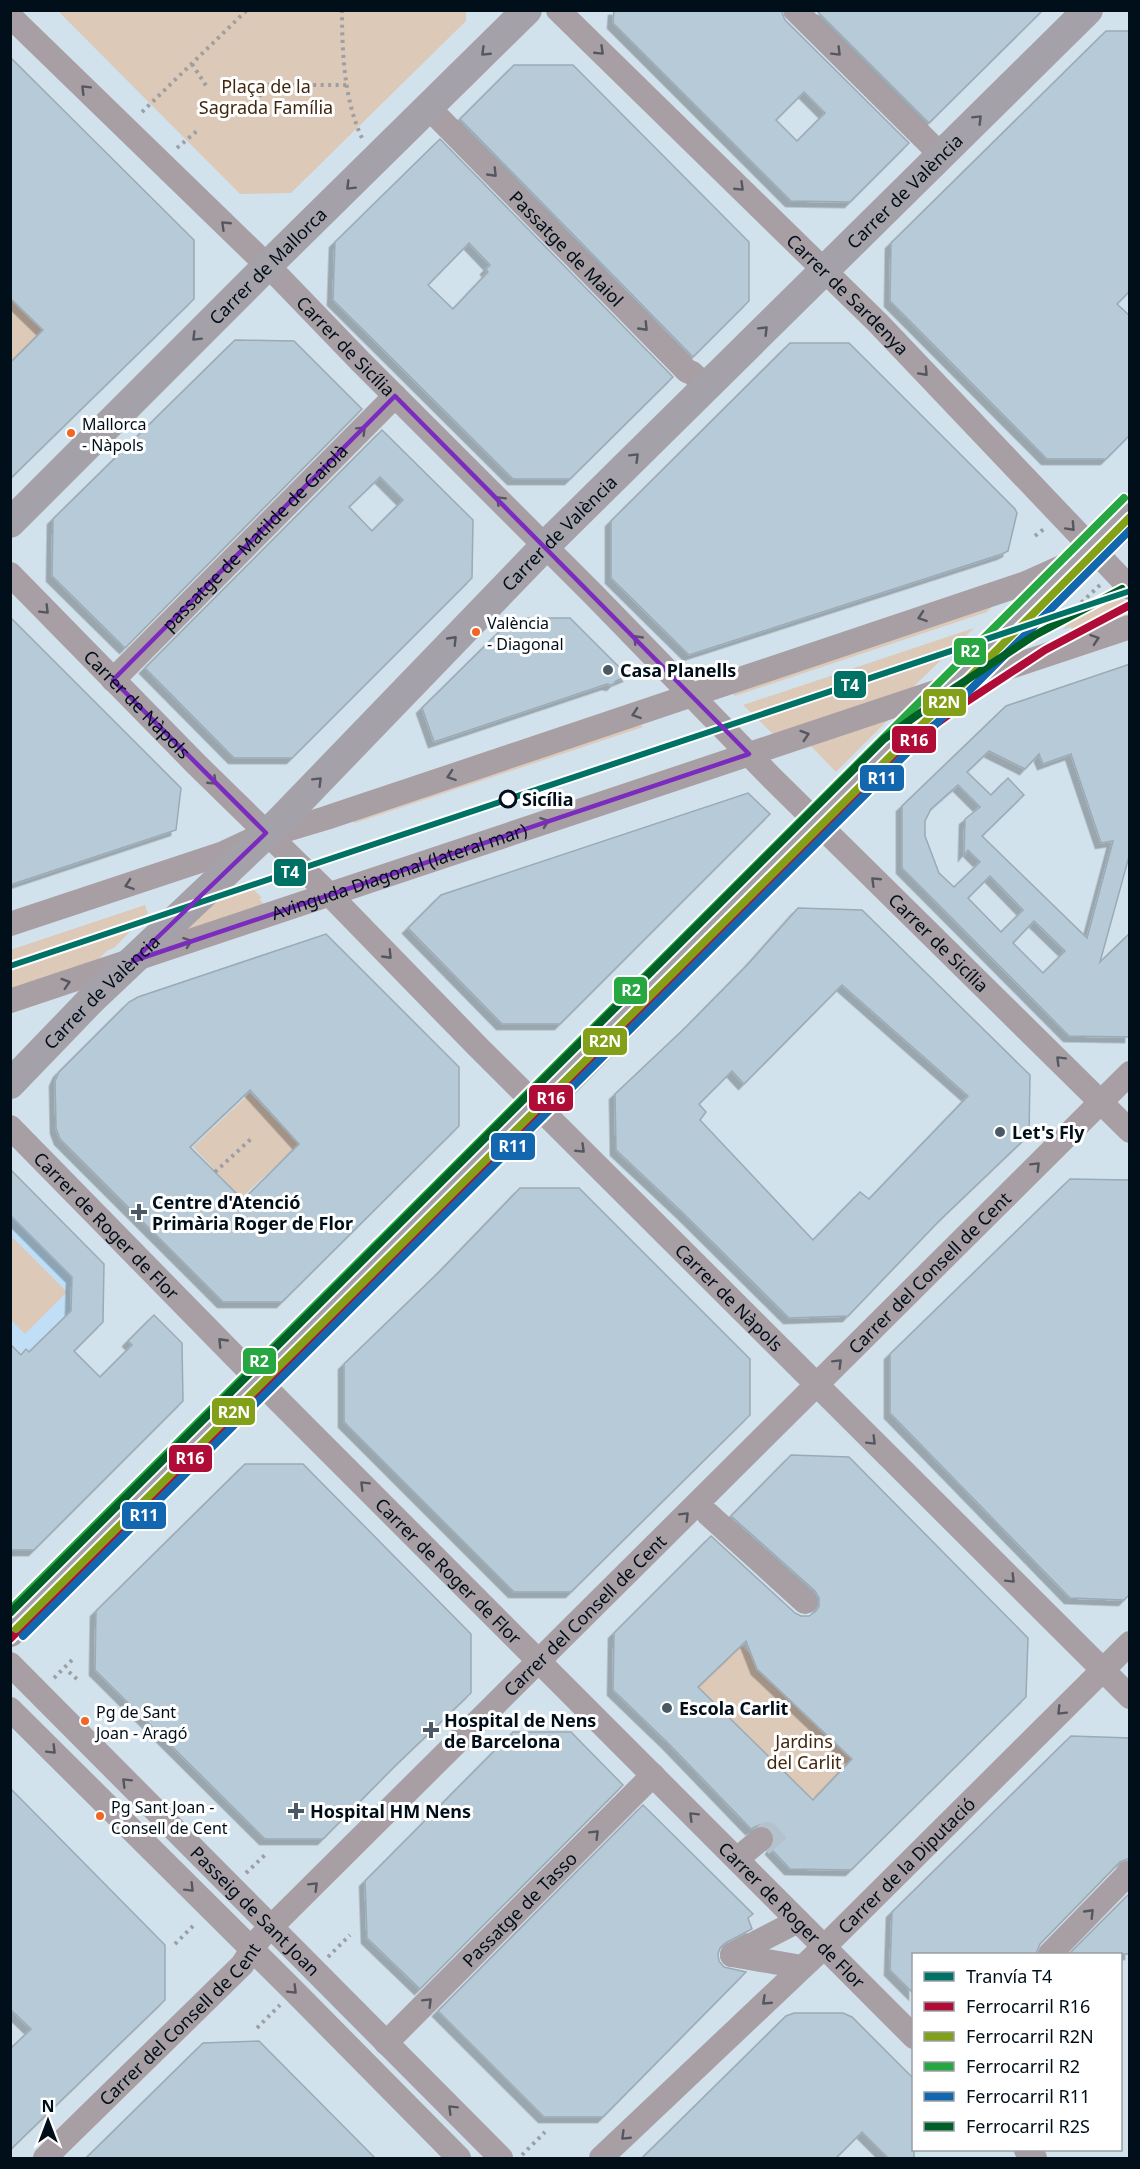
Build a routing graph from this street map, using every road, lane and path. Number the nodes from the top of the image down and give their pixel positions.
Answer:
1 (247, 10) edge
2 (342, 10) edge
3 (527, 10) edge
4 (558, 10) edge
5 (795, 10) edge
6 (1088, 10) edge
7 (10, 16) edge
8 (192, 64) junction
9 (348, 85) junction
10 (207, 87) dead end
11 (428, 107) junction
12 (251, 109) dead end
13 (142, 112) dead end
14 (198, 130) dead end
15 (362, 138) dead end
16 (177, 148) dead end
17 (939, 157) junction
18 (267, 266) junction
19 (825, 270) junction
20 (707, 387) junction
21 (395, 396) junction
22 (1130, 518) edge
23 (10, 523) edge
24 (545, 546) junction
25 (1095, 552) junction
26 (10, 574) edge
27 (1130, 588) edge
28 (1130, 627) edge
29 (113, 680) junction
30 (958, 685) junction
31 (684, 688) junction
32 (749, 754) junction
33 (819, 825) junction
34 (266, 833) junction
35 (330, 895) junction
36 (10, 924) edge
37 (133, 961) junction
38 (10, 1001) edge
39 (1130, 1073) edge
40 (10, 1084) edge
41 (1101, 1102) junction
42 (539, 1108) junction
43 (10, 1127) edge
44 (1130, 1131) edge
45 (252, 1138) dead end
46 (215, 1172) dead end
47 (262, 1384) junction
48 (816, 1385) junction
49 (708, 1514) dead end
50 (806, 1602) dead end
51 (10, 1632) edge
52 (1130, 1643) edge
53 (73, 1659) dead end
54 (539, 1660) junction
55 (10, 1664) edge
56 (1103, 1670) junction
57 (69, 1672) dead end
58 (52, 1680) dead end
59 (78, 1680) dead end
60 (1130, 1697) edge
61 (10, 1709) edge
62 (653, 1775) junction
63 (766, 1845) dead end
64 (267, 1852) dead end
65 (742, 1865) junction
66 (1130, 1872) edge
67 (238, 1880) dead end
68 (203, 1916) dead end
69 (798, 1921) junction
70 (272, 1927) junction
71 (350, 1935) dead end
72 (175, 1944) dead end
73 (824, 1947) junction
74 (251, 1949) junction
75 (1051, 1953) edge
76 (321, 1964) dead end
77 (802, 1967) junction
78 (286, 1999) dead end
79 (257, 2028) dead end
80 (912, 2035) edge
81 (386, 2043) junction
82 (545, 2132) dead end
83 (45, 2158) edge
84 (459, 2158) edge
85 (501, 2158) edge
86 (519, 2158) edge
87 (601, 2158) edge

1 - 8 path
2 - 9 path
3 -> 11 main road, Carrer de Mallorca
4 -> 19 street, Carrer de Sardenya
5 -> 17 street
17 -> 6 main road, Carrer de València
18 -> 7 street, Carrer de Sicília
8 - 10 path
8 - 13 path
9 - 12 path
9 - 15 path
11 -> 18 main road, Carrer de Mallorca
11 -> 20 street, Passatge de Maiol
14 - 16 path
17 - 19 main road, Carrer de València
18 - 21 street, Carrer de Sicília
18 -> 23 main road, Carrer de Mallorca
20 -> 19 main road, Carrer de València
19 -> 25 street, Carrer de Sardenya
24 -> 20 main road, Carrer de València
24 -> 21 street, Carrer de Sicília
29 -> 21 street, passatge de Matilde de Gaiolà
22 - 25 main road
31 -> 24 street, Carrer de Sicília
34 -> 24 main road, Carrer de València
25 - 27 street, Carrer de Sardenya
25 - 30 main road
25 -> 31 street
26 -> 29 street, Carrer de Nàpols
30 -> 28 street, Avinguda Diagonal (lateral mar)
29 -> 34 street, Carrer de Nàpols
32 -> 30 street, Avinguda Diagonal (lateral mar)
30 - 33 main road
31 - 32 street, Carrer de Sicília
31 -> 34 street
32 - 33 street, Carrer de Sicília
35 -> 32 street, Avinguda Diagonal (lateral mar)
41 -> 33 street, Carrer de Sicília
33 - 42 main road
34 - 35 street, Carrer de Nàpols
34 -> 36 street
34 - 37 main road, Carrer de València
37 -> 35 street, Avinguda Diagonal (lateral mar)
35 -> 42 street, Carrer de Nàpols
38 -> 37 street, Avinguda Diagonal (lateral mar)
37 - 40 main road, Carrer de València
39 - 41 street, Carrer del Consell de Cent
41 - 44 street, Carrer de Sicília
48 -> 41 street, Carrer del Consell de Cent
42 - 47 main road
42 -> 48 street, Carrer de Nàpols
47 -> 43 street, Carrer de Roger de Flor
45 - 46 path
47 - 51 main road
54 -> 47 street, Carrer de Roger de Flor
54 -> 48 street, Carrer del Consell de Cent
48 -> 56 street, Carrer de Nàpols
49 - 50 street
52 - 56 street, Carrer de la Diputació
53 - 58 path
54 - 62 street, Carrer de Roger de Flor
70 -> 54 street, Carrer del Consell de Cent
70 -> 55 street, Passeig de Sant Joan
56 - 60 street, Carrer de Nàpols
56 -> 73 street, Carrer de la Diputació
57 - 59 path
61 -> 74 street, Passeig de Sant Joan
65 -> 62 street, Carrer de Roger de Flor
81 -> 62 street, Passatge de Tasso
63 - 65 street
64 - 67 path, Passeig de Sant Joan
65 - 69 street, Carrer de Roger de Flor
75 -> 66 street
68 - 72 path
69 - 73 street, Carrer de Roger de Flor
69 - 77 street
70 - 74 street, Carrer del Consell de Cent
70 - 81 street, Passeig de Sant Joan
71 - 76 path, Passeig de Sant Joan
73 - 77 street, Carrer de la Diputació
73 - 80 street, Carrer de Roger de Flor
74 - 83 street, Carrer del Consell de Cent
74 -> 84 street, Passeig de Sant Joan
77 -> 87 street, Carrer de la Diputació
78 - 79 path
85 -> 81 street, Passeig de Sant Joan
82 - 86 path

